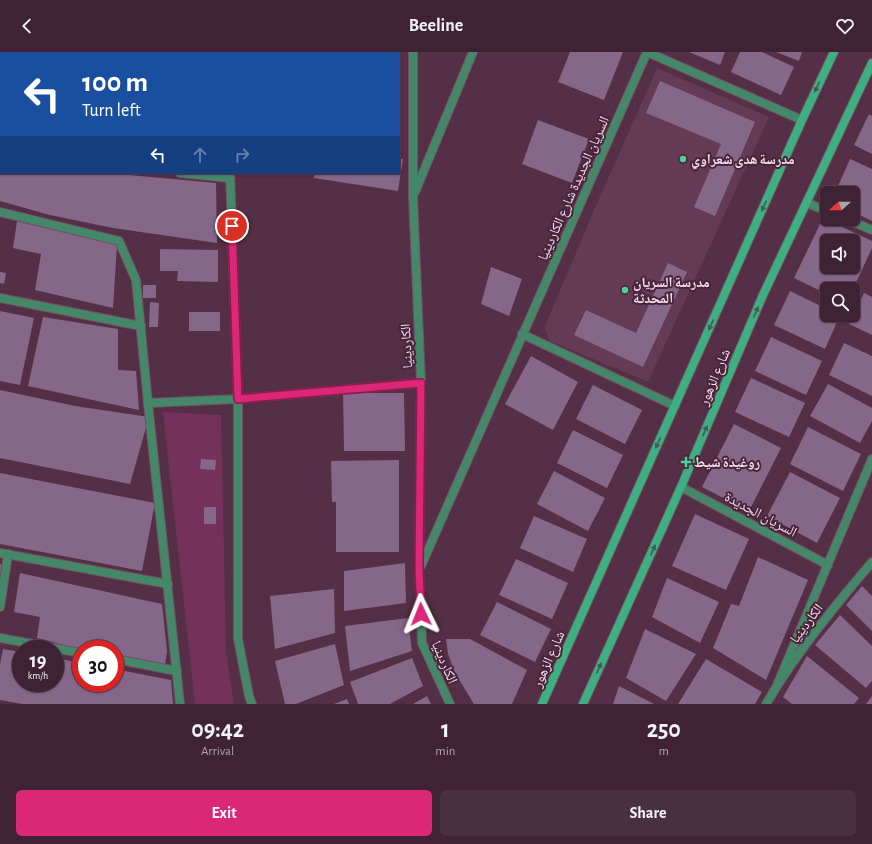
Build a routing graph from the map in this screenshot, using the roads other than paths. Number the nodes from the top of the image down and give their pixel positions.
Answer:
1 (413, 52) edge
2 (473, 52) edge
3 (647, 52) edge
4 (834, 52) edge
5 (872, 63) edge
6 (802, 120) junction
7 (197, 174) edge
8 (230, 176) edge
9 (413, 197) junction
10 (807, 203) junction
11 (820, 208) edge
12 (0, 214) edge
13 (860, 225) edge
14 (872, 230) edge
15 (0, 298) edge
16 (141, 326) junction
17 (522, 334) junction
18 (421, 383) junction
19 (238, 399) junction
20 (148, 402) junction
21 (675, 406) junction
22 (872, 459) edge
23 (681, 487) junction
24 (4, 554) edge
25 (872, 562) edge
26 (828, 565) junction
27 (419, 569) junction
28 (168, 584) junction
29 (0, 607) edge
30 (0, 638) edge
31 (72, 651) edge
32 (124, 662) edge
33 (177, 671) junction
34 (778, 683) junction
35 (180, 704) edge
36 (252, 704) edge
37 (450, 704) edge
38 (542, 704) edge
39 (583, 704) edge
40 (766, 704) edge

1 - 9 street, الكاردينيا
2 - 9 street, الكاردينيا
3 - 6 street
3 - 17 street, السريان الجديدة شارع الكاردينيا
4 -> 6 street, شارع الزهور
5 - 10 street, شارع الزهور
6 -> 21 street, شارع الزهور
7 - 8 street
8 - 19 street
9 - 18 street, الكاردينيا
10 - 11 street
23 -> 10 street, شارع الزهور
12 - 16 street
13 - 14 street
15 - 16 street
16 - 20 street
17 - 21 street
17 - 27 street, السريان الجديدة شارع الكاردينيا
18 - 19 street
18 - 27 street, الكاردينيا
19 - 20 street
19 - 36 street
20 - 28 street
21 -> 38 street, شارع الزهور
22 - 26 street
23 - 26 street, السريان الجديدة
39 -> 23 street, شارع الزهور
24 - 28 street
24 - 29 street
25 - 34 street, الكاردينيا
26 - 34 street
27 - 37 street, الكاردينيا
28 - 33 street
30 - 31 street
32 - 33 street
33 - 35 street
34 - 40 street, الكاردينيا

